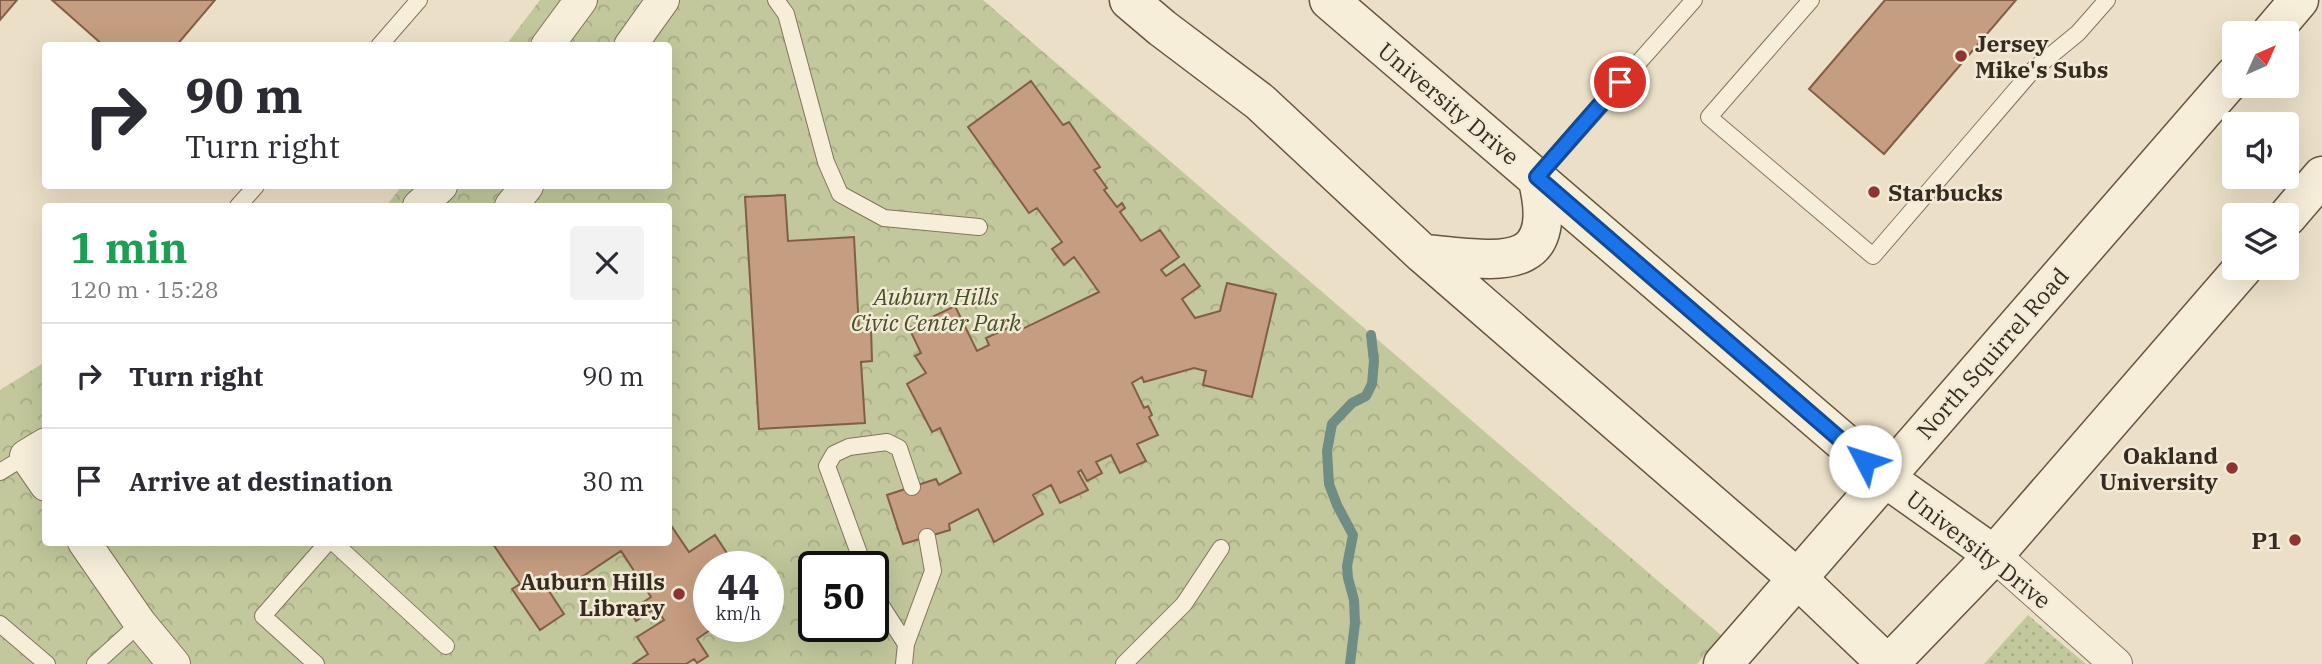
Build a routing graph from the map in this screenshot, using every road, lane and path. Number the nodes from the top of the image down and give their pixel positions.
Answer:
1 (419, 0) edge
2 (581, 0) edge
3 (663, 0) edge
4 (776, 0) edge
5 (1129, 0) edge
6 (1329, 0) edge
7 (1694, 0) edge
8 (1811, 0) edge
9 (2107, 0) edge
10 (2300, 0) edge
11 (2282, 21) edge
12 (382, 42) edge
13 (550, 42) edge
14 (633, 42) edge
15 (2222, 90) edge
16 (2322, 176) edge
17 (1537, 177) junction
18 (254, 189) edge
19 (438, 189) edge
20 (525, 189) edge
21 (241, 203) edge
22 (422, 203) edge
23 (513, 203) edge
24 (2298, 203) edge
25 (979, 227) dead end
26 (1423, 254) junction
27 (2233, 280) edge
28 (24, 457) edge
29 (1884, 477) junction
30 (42, 480) edge
31 (912, 487) dead end
32 (927, 537) dead end
33 (87, 546) edge
34 (327, 546) edge
35 (335, 546) edge
36 (1221, 548) dead end
37 (858, 551) edge
38 (1994, 555) junction
39 (1798, 579) junction
40 (889, 618) edge
41 (140, 623) junction
42 (0, 624) edge
43 (905, 644) junction
44 (446, 646) dead end
45 (47, 664) edge
46 (95, 664) edge
47 (174, 664) edge
48 (316, 664) edge
49 (904, 664) edge
50 (1124, 664) edge
51 (1723, 664) edge
52 (1888, 664) edge
53 (2116, 664) edge

1 - 12 lane
2 - 13 street
3 - 14 street
4 - 25 lane
5 - 26 main road
6 - 17 main road, University Drive
7 - 17 lane
8 - 9 lane
10 - 11 main road
15 - 29 main road, North Squirrel Road
16 - 24 main road
17 - 26 main road
17 - 29 main road, University Drive
18 - 21 lane
19 - 22 street
20 - 23 street
26 - 39 main road
27 - 38 main road
28 - 30 street
29 - 38 main road, University Drive
29 - 39 main road, North Squirrel Road
31 - 37 lane
32 - 43 lane
33 - 41 street
34 - 48 lane
35 - 44 lane
36 - 50 lane
38 - 52 main road
38 - 53 street, University Drive
39 - 51 main road, North Squirrel Road
39 - 52 main road
40 - 43 lane
41 - 46 lane
41 - 47 street
42 - 45 lane
43 - 49 lane

